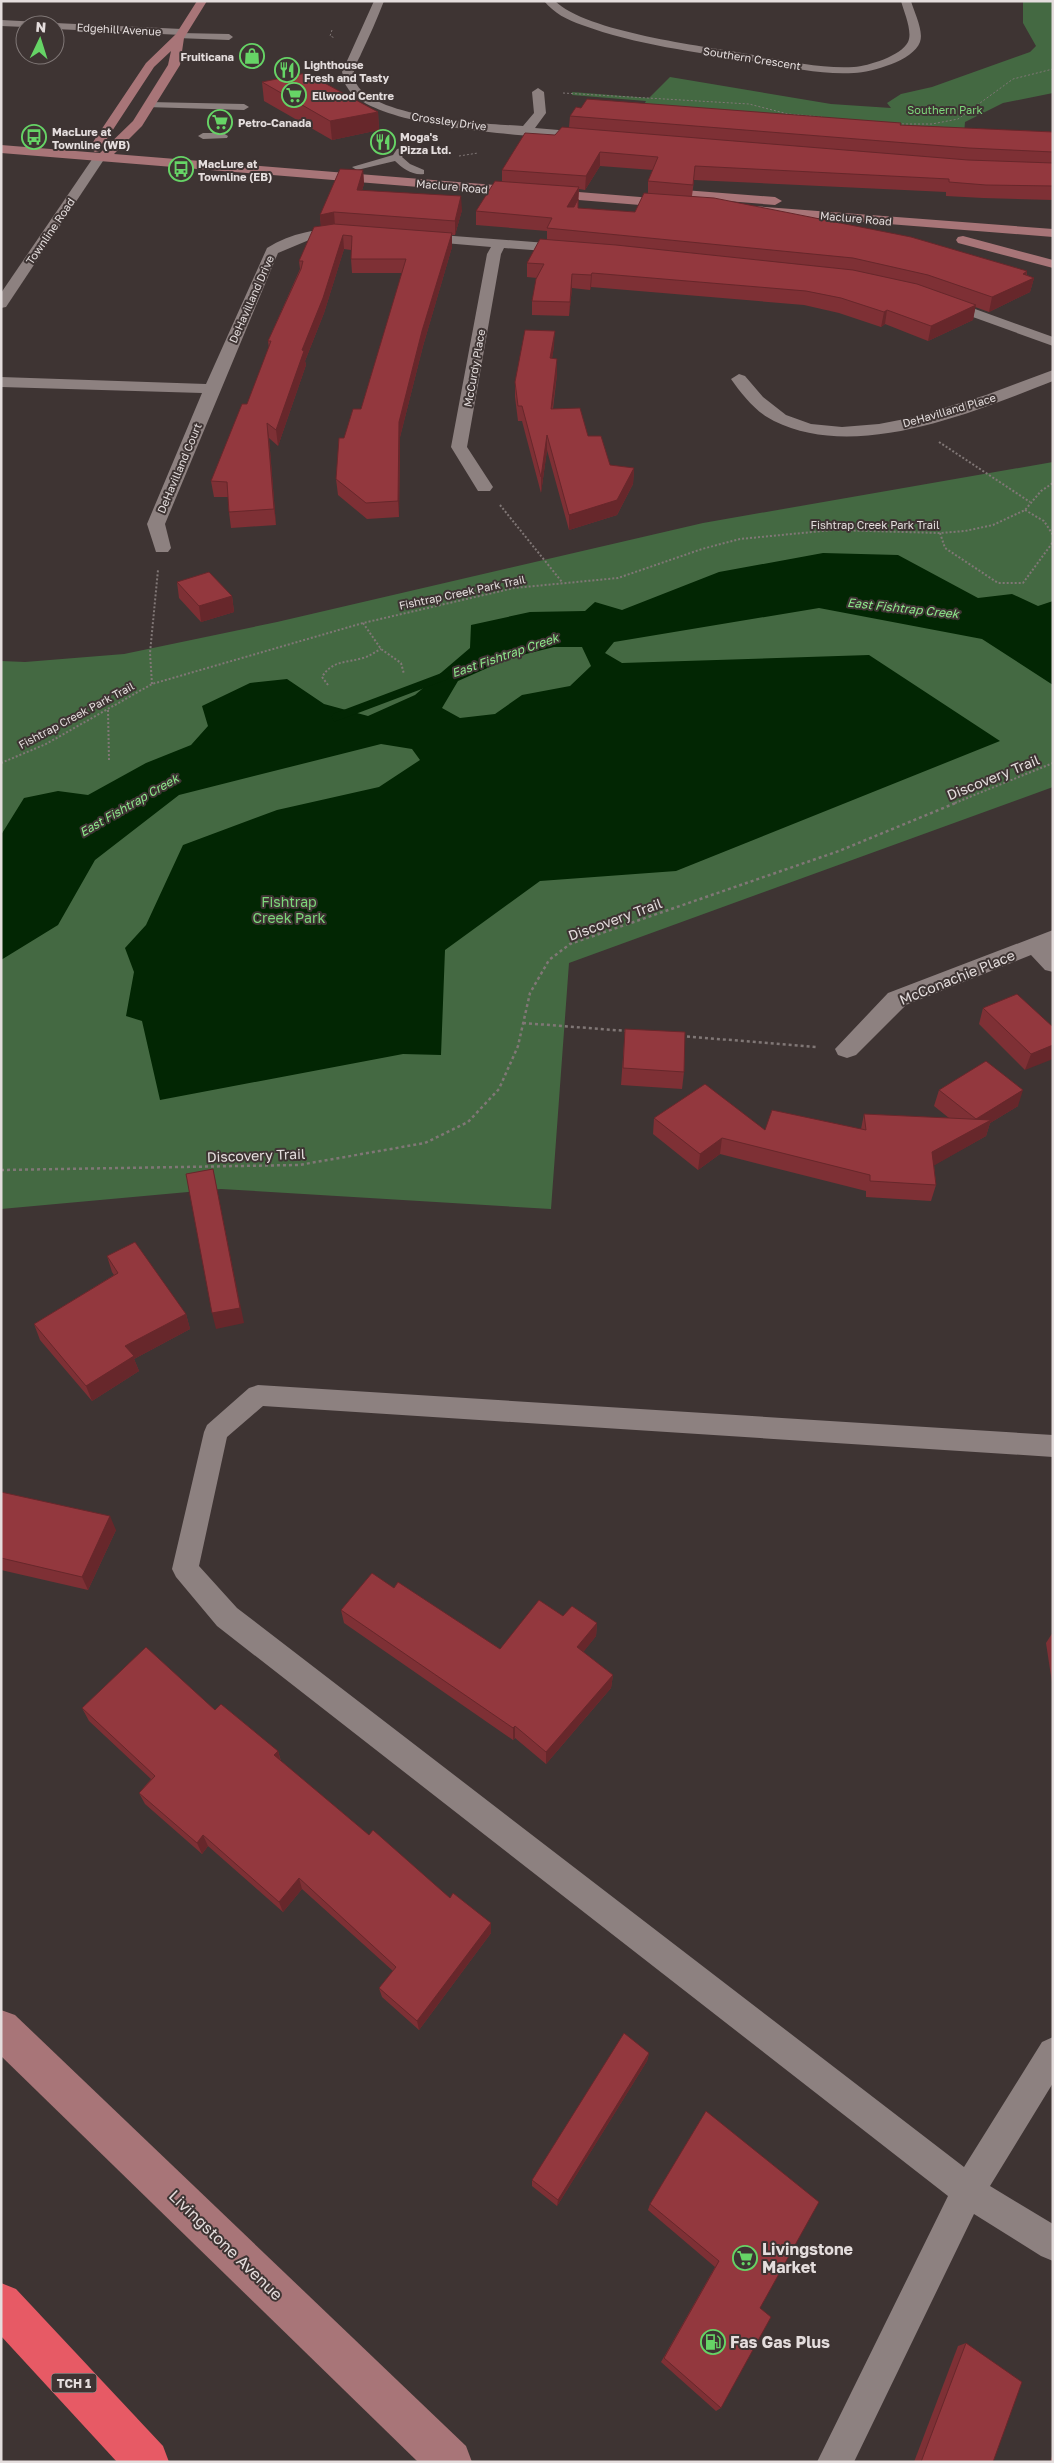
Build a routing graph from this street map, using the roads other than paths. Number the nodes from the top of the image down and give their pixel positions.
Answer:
1 (202, 1) edge
2 (379, 1) edge
3 (549, 1) edge
4 (906, 1) edge
5 (17, 11) dead end
6 (3, 23) edge
7 (65, 27) edge
8 (181, 34) junction
9 (229, 37) dead end
10 (538, 92) dead end
11 (149, 105) junction
12 (244, 107) dead end
13 (138, 123) junction
14 (526, 130) junction
15 (203, 136) dead end
16 (223, 136) dead end
17 (1, 138) edge
18 (605, 138) edge
19 (141, 139) dead end
20 (1, 149) edge
21 (114, 149) junction
22 (97, 153) junction
23 (357, 167) junction
24 (420, 172) junction
25 (886, 221) junction
26 (1053, 222) edge
27 (358, 232) edge
28 (1053, 233) edge
29 (404, 236) edge
30 (499, 244) junction
31 (587, 250) edge
32 (1053, 264) edge
33 (1, 276) edge
34 (20, 276) junction
35 (929, 297) edge
36 (1, 304) edge
37 (1053, 342) edge
38 (1053, 375) edge
39 (739, 379) dead end
40 (1, 382) edge
41 (212, 389) junction
42 (484, 487) road end
43 (162, 548) road end
44 (1044, 942) edge
45 (1053, 964) edge
46 (847, 1049) road end
47 (1053, 1446) edge
48 (1, 2029) edge
49 (1053, 2053) edge
50 (968, 2191) junction
51 (1053, 2244) edge
52 (1, 2304) edge
53 (147, 2462) edge
54 (450, 2462) edge
55 (835, 2462) edge

1 - 8 main road, Townline Road
2 - 14 street, Crossley Drive
3 - 4 street, Southern Crescent
5 - 6 street
7 - 8 street, Edgehill Avenue
8 - 9 lane
8 - 11 main road, Townline Road
8 - 22 main road, Townline Road
10 - 14 street
11 - 12 lane
11 - 13 main road, Townline Road
13 - 19 main road
13 - 21 main road, Townline Road
14 - 18 street, Crossley Drive
15 - 16 lane
17 - 22 main road, Maclure Road
20 - 22 main road, Maclure Road
21 - 22 main road, Townline Road
21 - 23 main road, Maclure Road
22 - 25 main road, Maclure Road
22 - 34 street, Townline Road
23 - 24 main road, Maclure Road
23 - 24 lane
24 - 26 main road, Maclure Road
25 - 28 main road, Maclure Road
25 - 32 main road
27 - 41 street, DeHavilland Drive
29 - 30 street
30 - 31 street
30 - 42 street, McCurdy Place
33 - 34 street
34 - 36 street, Townline Road
35 - 37 street
38 - 39 street, DeHavilland Place
40 - 41 street
41 - 43 street, DeHavilland Court
44 - 45 street
44 - 46 street, McConachie Place
47 - 50 lane
48 - 54 main road, Livingstone Avenue
49 - 50 lane
50 - 51 lane
50 - 55 lane
52 - 53 highway, TCH 1

